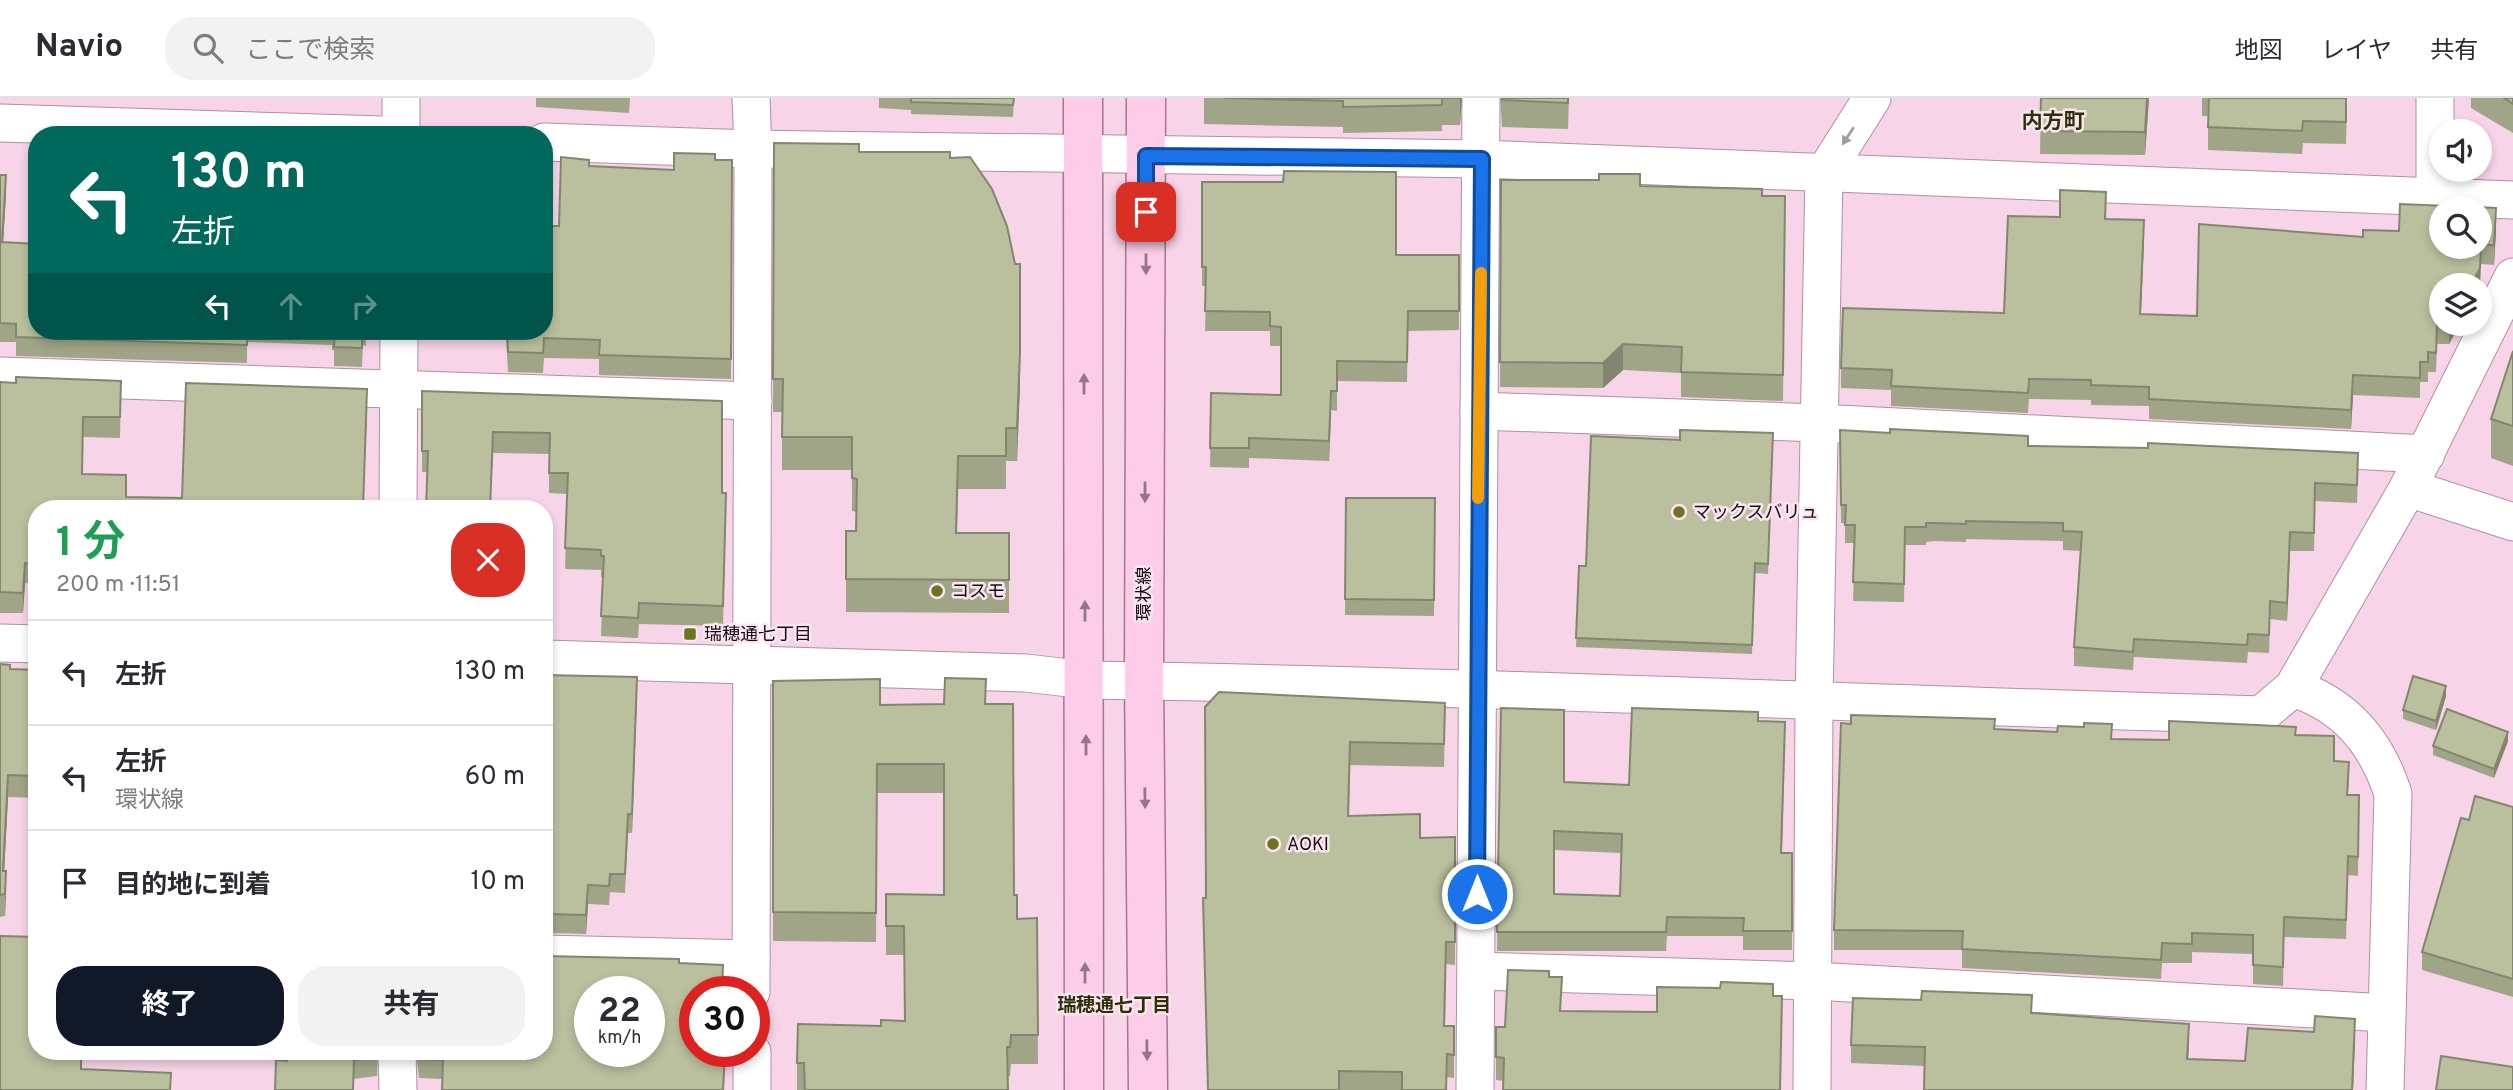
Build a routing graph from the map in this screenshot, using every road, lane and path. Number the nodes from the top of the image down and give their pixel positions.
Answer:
1 (401, 98) edge
2 (751, 98) edge
3 (1083, 98) edge
4 (1146, 98) edge
5 (1481, 98) edge
6 (1872, 98) edge
7 (2435, 98) edge
8 (0, 123) edge
9 (96, 126) edge
10 (401, 126) edge
11 (553, 142) edge
12 (753, 149) junction
13 (1083, 153) junction
14 (1146, 156) junction
15 (1482, 159) junction
16 (1824, 174) junction
17 (2435, 196) edge
18 (2429, 199) edge
19 (2492, 200) edge
20 (2513, 200) edge
21 (2513, 278) edge
22 (399, 340) edge
23 (0, 376) edge
24 (399, 389) junction
25 (753, 401) junction
26 (1479, 411) junction
27 (1819, 423) junction
28 (2426, 454) junction
29 (2408, 488) junction
30 (398, 500) edge
31 (2513, 522) edge
32 (0, 643) edge
33 (28, 644) edge
34 (553, 659) edge
35 (753, 664) junction
36 (1086, 680) junction
37 (1144, 680) junction
38 (1477, 688) junction
39 (2293, 688) junction
40 (1814, 702) junction
41 (553, 955) edge
42 (1477, 971) junction
43 (751, 976) edge
44 (1813, 981) junction
45 (2387, 1013) junction
46 (397, 1060) edge
47 (752, 1067) edge
48 (398, 1090) edge
49 (752, 1090) edge
50 (1084, 1090) edge
51 (1147, 1090) edge
52 (1475, 1090) edge
53 (1812, 1090) edge
54 (2385, 1090) edge

1 - 10 street
2 - 12 street
3 - 13 main road
4 - 14 main road, 環状線
5 - 15 street
6 -> 16 street
7 - 17 street
8 - 9 street
11 - 12 street
12 - 13 street
12 - 25 street
13 - 14 street
36 -> 13 main road
14 - 15 street
14 -> 37 main road, 環状線
15 - 16 street
15 - 26 street
16 - 18 street
16 - 27 street
19 - 20 street
21 - 28 street
22 - 24 street
23 - 24 street
24 - 25 street
24 - 30 street
25 - 35 street
26 - 27 street
26 - 38 street
27 - 28 street
27 - 40 street
28 - 29 street
29 - 31 street
29 - 39 street
32 - 33 street
34 - 35 street
35 - 36 street
35 - 43 street
36 - 37 street
50 -> 36 main road
37 - 38 street
37 -> 51 main road, 環状線
38 - 40 street
38 - 42 street
39 - 40 street
39 - 45 street
40 - 44 street
41 - 43 street
42 - 44 street
42 - 52 street
44 - 45 street
44 - 53 street
45 - 54 street
46 - 48 street
47 - 49 street

